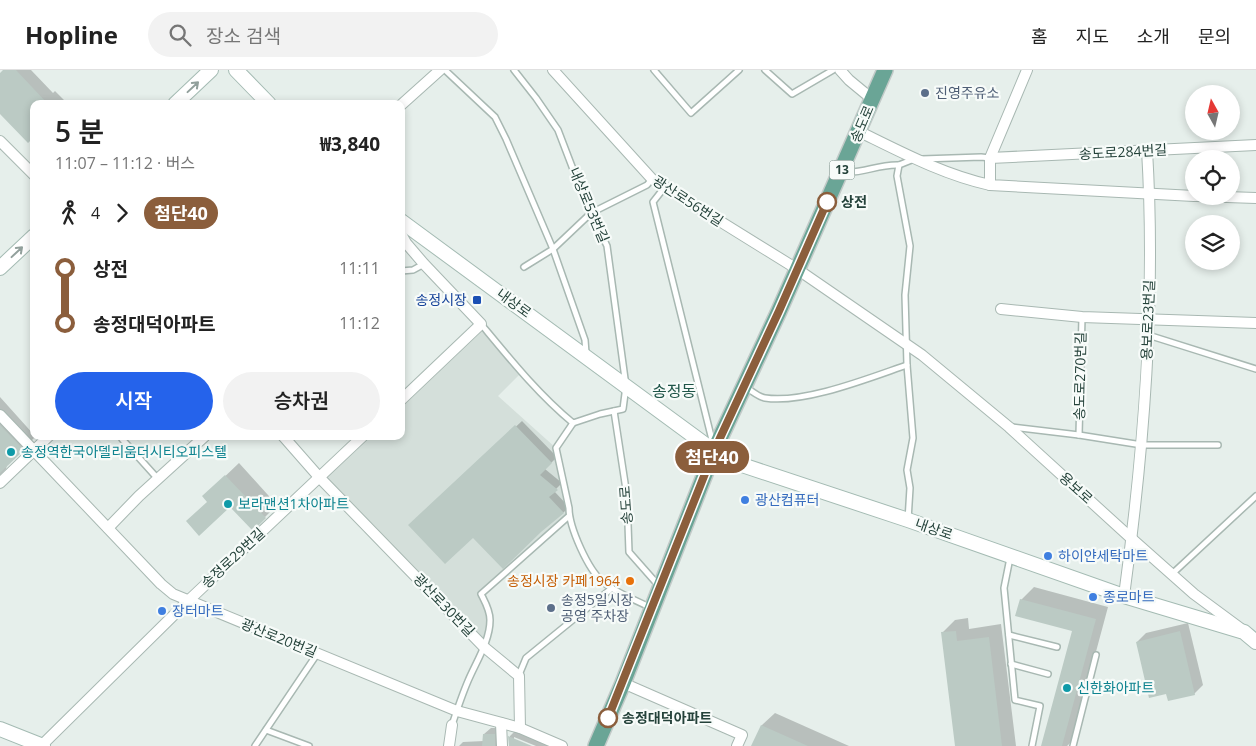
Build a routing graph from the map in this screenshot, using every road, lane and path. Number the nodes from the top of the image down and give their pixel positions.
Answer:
1 (211, 70) edge
2 (236, 70) edge
3 (440, 70) edge
4 (445, 70) edge
5 (514, 70) edge
6 (553, 70) edge
7 (654, 70) edge
8 (739, 70) edge
9 (765, 70) edge
10 (833, 70) edge
11 (840, 70) edge
12 (885, 70) edge
13 (1027, 70) edge
14 (872, 99) junction
15 (179, 100) edge
16 (265, 100) edge
17 (405, 101) edge
18 (858, 131) junction
19 (0, 141) edge
20 (1256, 145) edge
21 (1147, 150) junction
22 (915, 158) junction
23 (990, 158) junction
24 (899, 165) junction
25 (30, 171) edge
26 (841, 172) junction
27 (652, 179) junction
28 (990, 185) junction
29 (664, 188) junction
30 (1150, 195) junction
31 (1185, 196) edge
32 (1240, 197) edge
33 (1256, 198) edge
34 (591, 213) junction
35 (405, 224) edge
36 (30, 240) edge
37 (405, 241) edge
38 (553, 249) junction
39 (424, 264) junction
40 (524, 267) dead end
41 (0, 268) edge
42 (797, 269) junction
43 (405, 271) edge
44 (1001, 309) dead end
45 (1082, 317) junction
46 (1149, 319) junction
47 (1256, 323) edge
48 (481, 324) junction
49 (1148, 335) junction
50 (906, 345) junction
51 (586, 356) junction
52 (906, 365) junction
53 (1256, 370) edge
54 (626, 386) junction
55 (744, 386) junction
56 (405, 396) edge
57 (614, 411) junction
58 (0, 415) edge
59 (573, 423) junction
60 (1009, 427) junction
61 (1079, 434) junction
62 (45, 440) edge
63 (123, 440) edge
64 (201, 440) edge
65 (287, 440) edge
66 (358, 440) edge
67 (1142, 445) junction
68 (1218, 445) dead end
69 (34, 450) junction
70 (714, 451) junction
71 (320, 477) junction
72 (158, 479) junction
73 (0, 482) edge
74 (1256, 496) edge
75 (569, 516) junction
76 (908, 520) junction
77 (108, 528) junction
78 (1132, 539) junction
79 (1011, 556) junction
80 (1172, 574) junction
81 (660, 587) junction
82 (612, 588) junction
83 (1124, 596) junction
84 (188, 601) junction
85 (652, 608) junction
86 (1250, 632) edge
87 (1009, 635) junction
88 (1256, 642) edge
89 (484, 647) junction
90 (1057, 648) dead end
91 (317, 654) junction
92 (1096, 655) dead end
93 (1011, 664) junction
94 (1048, 674) dead end
95 (519, 676) junction
96 (623, 683) junction
97 (457, 711) junction
98 (501, 723) junction
99 (452, 725) junction
100 (520, 728) junction
101 (0, 729) edge
102 (266, 730) junction
103 (42, 746) edge
104 (255, 746) edge
105 (309, 746) edge
106 (443, 746) edge
107 (449, 746) edge
108 (502, 746) edge
109 (562, 746) edge
110 (596, 746) edge
111 (737, 746) edge
112 (1032, 746) edge
113 (1073, 746) edge

15 -> 1 main road
2 - 16 main road
3 - 17 street
4 - 38 lane
5 - 34 lane, 내상로53번길
6 - 27 street, 광산로56번길
7 - 8 lane
9 - 10 lane
11 - 14 street
12 - 14 main road, 송도로 / 13
13 - 23 street
14 - 18 main road, 송도로 / 13
18 - 22 street
18 - 26 main road, 송도로 / 13
19 - 25 street
20 - 21 street, 송도로284번길
21 - 23 street, 송도로284번길
21 - 30 street, 용보로23번길
22 - 23 lane
22 - 24 lane
22 - 28 street
23 - 28 street
24 - 26 lane
24 - 50 lane
26 - 42 main road, 송도로 / 13
27 - 29 street, 광산로56번길
27 - 34 lane
28 - 30 street
29 - 42 street, 광산로56번길
29 - 70 lane
30 - 31 street
30 - 46 street, 용보로23번길
32 - 33 street
34 - 38 lane
34 - 54 lane, 내상로53번길
35 - 51 main road, 내상로
41 -> 36 main road
37 - 39 street
38 - 40 lane
38 - 51 lane
39 - 43 lane
39 - 48 street
42 - 50 street, 용보로
42 - 55 main road, 송도로 / 13
44 - 45 street, 송도로270번길
45 - 46 street, 송도로270번길
45 - 61 lane, 송도로270번길
46 - 47 street, 송도로270번길
46 - 49 street, 용보로23번길
48 - 56 street
48 - 59 lane
49 - 53 lane
49 - 67 street, 용보로23번길
50 - 52 lane
50 - 60 street, 용보로
51 - 54 main road, 내상로
52 - 55 lane
52 - 76 lane
54 - 57 lane
54 - 70 main road, 내상로
55 - 70 main road, 송도로 / 13
57 - 59 lane
57 - 81 lane, 송도로
58 - 69 street, 광산로20번길
59 - 75 lane
60 - 61 lane
60 - 78 street, 용보로
61 - 67 lane
62 - 69 street
63 - 72 lane
64 - 72 street
65 - 71 street, 광산로30번길
66 - 71 street, 송정로29번길
67 - 68 lane
67 - 78 street, 용보로23번길
69 - 73 street
69 - 77 street, 광산로20번길
70 - 76 main road, 내상로
70 - 81 main road, 송도로 / 13
71 - 84 street, 송정로29번길
71 - 89 street, 광산로30번길
72 - 77 street
74 - 80 lane
75 - 82 lane
75 - 89 lane
76 - 79 main road, 내상로
77 - 84 street, 광산로20번길
78 - 80 street, 용보로
78 - 83 street, 용보로23번길
79 - 83 main road, 내상로
79 - 87 lane
80 - 86 street, 용보로
81 - 85 main road, 송도로 / 13
82 - 85 lane
82 - 95 lane
83 - 86 main road, 내상로
84 - 91 street, 광산로20번길
84 - 103 street, 송정로29번길
85 - 96 main road, 송도로 / 13
86 - 88 main road, 내상로
87 - 90 lane
87 - 93 lane
89 - 95 street, 광산로30번길
89 - 97 lane
91 - 97 street, 광산로20번길
91 - 102 lane
92 - 113 lane
93 - 94 lane
93 - 112 lane
95 - 100 street
96 - 110 main road, 송도로 / 13
96 - 111 street
97 - 98 street, 광산로20번길
97 - 99 lane
98 - 100 street, 광산로20번길
98 - 108 street
99 - 106 lane
99 - 107 street
100 - 109 street, 광산로20번길
101 - 103 main road
102 - 104 lane
102 - 105 lane

